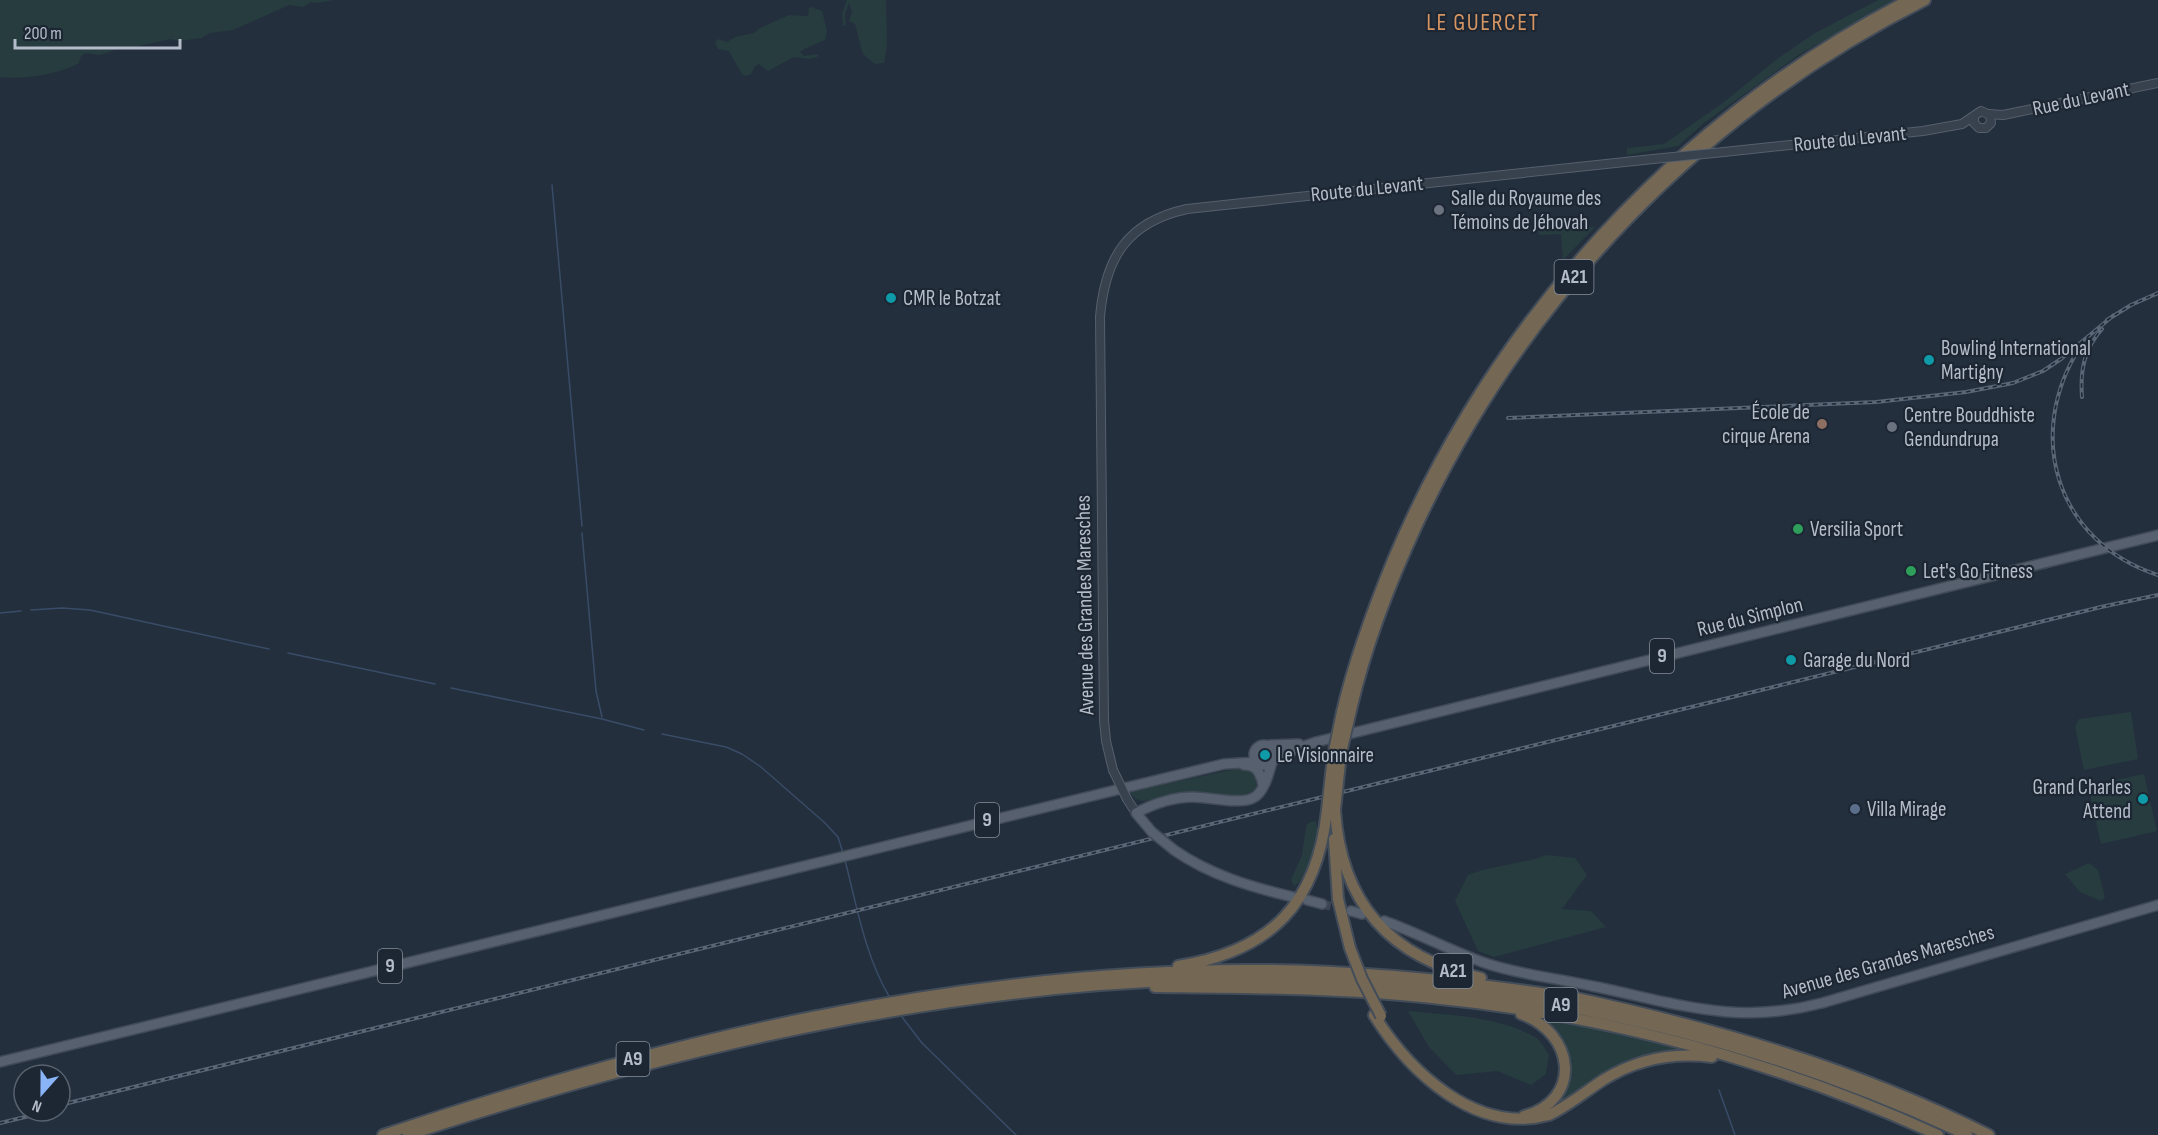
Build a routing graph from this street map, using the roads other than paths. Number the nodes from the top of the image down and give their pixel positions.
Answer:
1 (1909, 0) edge
2 (1925, 0) edge
3 (2158, 83) edge
4 (1989, 114) junction
5 (2003, 115) junction
6 (1974, 117) junction
7 (1991, 122) junction
8 (1962, 124) junction
9 (1976, 126) junction
10 (1476, 407) junction
11 (1101, 440) joint
12 (2158, 535) edge
13 (1316, 742) junction
14 (1270, 746) junction
15 (1254, 752) junction
16 (1272, 762) junction
17 (1259, 763) junction
18 (1224, 764) junction
19 (1204, 769) junction
20 (1263, 784) junction
21 (1134, 809) junction
22 (1331, 826) junction
23 (1293, 897) dead end
24 (1307, 900) dead end
25 (1322, 904) tunnel mouth
26 (2158, 905) edge
27 (1351, 911) tunnel mouth
28 (1362, 914) dead end
29 (1384, 921) dead end
30 (1125, 974) junction
31 (1075, 986) junction
32 (1574, 998) junction
33 (1474, 1002) junction
34 (895, 1006) junction
35 (1378, 1015) junction
36 (0, 1062) edge
37 (1767, 1069) junction
38 (383, 1135) edge
39 (408, 1135) edge
40 (1938, 1135) edge
41 (1966, 1135) edge
42 (1989, 1135) edge

1 - 10 highway, A21
2 - 10 highway, A21
3 - 5 street, Rue du Levant
4 - 5 street, Rue du Levant
4 - 6 street
4 - 7 street
5 - 7 street, Rue du Levant
6 - 8 street, Route du Levant
6 - 9 street
7 - 9 street
8 - 9 street, Route du Levant
8 - 11 street, Route du Levant, bridge
10 - 22 highway, A21, bridge
11 - 21 street, Avenue des Grandes Maresches, bridge
12 - 13 main road, Rue du Simplon / 9
13 - 14 main road, Rue du Simplon / 9
13 - 16 main road, Rue du Simplon / 9
14 - 15 main road, 9
14 - 16 main road
15 - 17 main road
15 - 18 main road, 9
16 - 17 main road, 9
16 - 20 main road
17 - 18 main road, 9
17 - 20 main road
18 - 19 main road, 9
19 - 20 main road
19 - 36 main road, 9
20 - 21 main road
21 - 23 main road, bridge
22 - 30 highway, A21
22 - 32 highway, A21
22 - 35 highway, A21, bridge
24 - 25 main road
26 - 29 main road, Avenue des Grandes Maresches
27 - 28 main road
30 - 32 highway, A9
30 - 34 highway, A9
31 - 33 highway, A21
31 - 34 highway, A9
31 - 41 highway, A9
32 - 42 highway, A9
33 - 35 highway, A21
33 - 37 highway
34 - 38 highway, A9
34 - 39 highway, A9
35 - 37 highway, A21
37 - 40 highway

